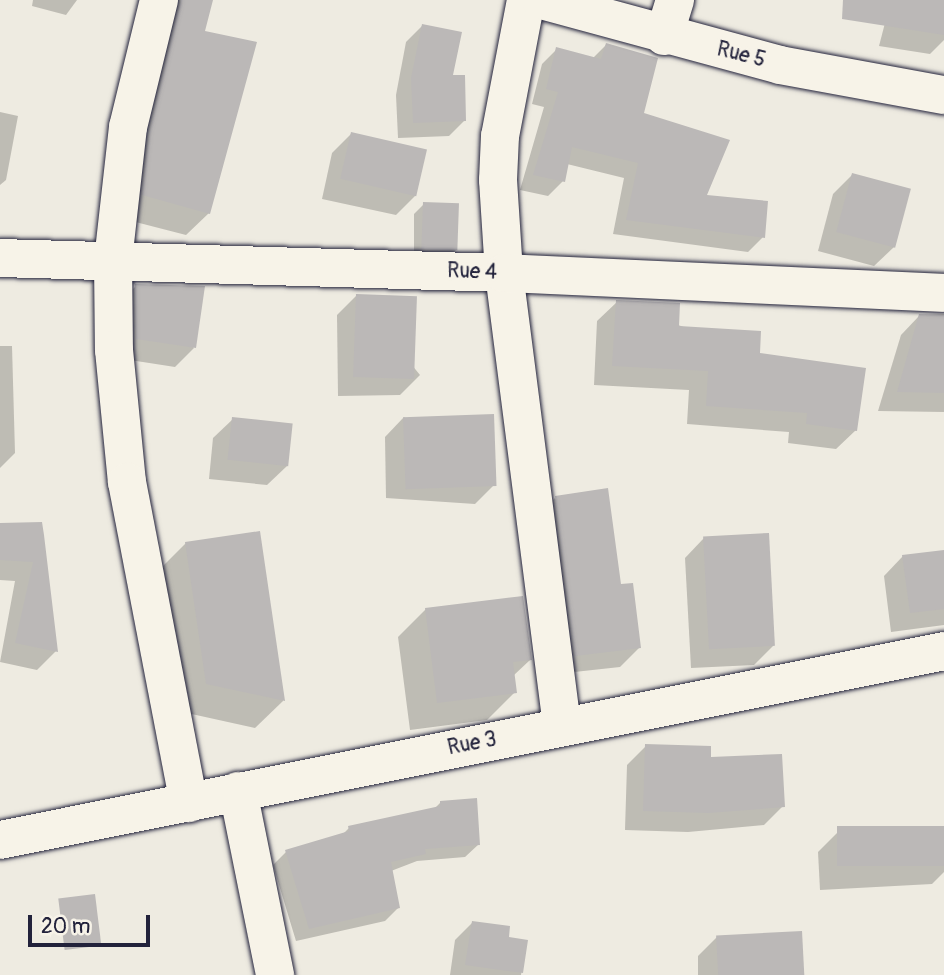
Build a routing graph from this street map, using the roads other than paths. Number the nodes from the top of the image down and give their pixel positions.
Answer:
1 (159, 0) edge
2 (526, 0) edge
3 (541, 0) edge
4 (669, 18) edge
5 (944, 95) edge
6 (0, 258) edge
7 (113, 260) junction
8 (504, 273) junction
9 (944, 293) edge
10 (944, 651) edge
11 (562, 726) junction
12 (238, 790) junction
13 (190, 803) junction
14 (0, 840) edge
15 (275, 975) edge

1 - 7 street
2 - 8 street
3 - 4 street, Rue 5
4 - 5 street, Rue 5
6 - 7 street, Rue 4
7 - 8 street, Rue 4
7 - 13 street
8 - 9 street, Rue 4
8 - 11 street
10 - 11 street, Rue 3
11 - 12 street, Rue 3
12 - 13 street, Rue 3
12 - 15 street
13 - 14 street, Rue 3

